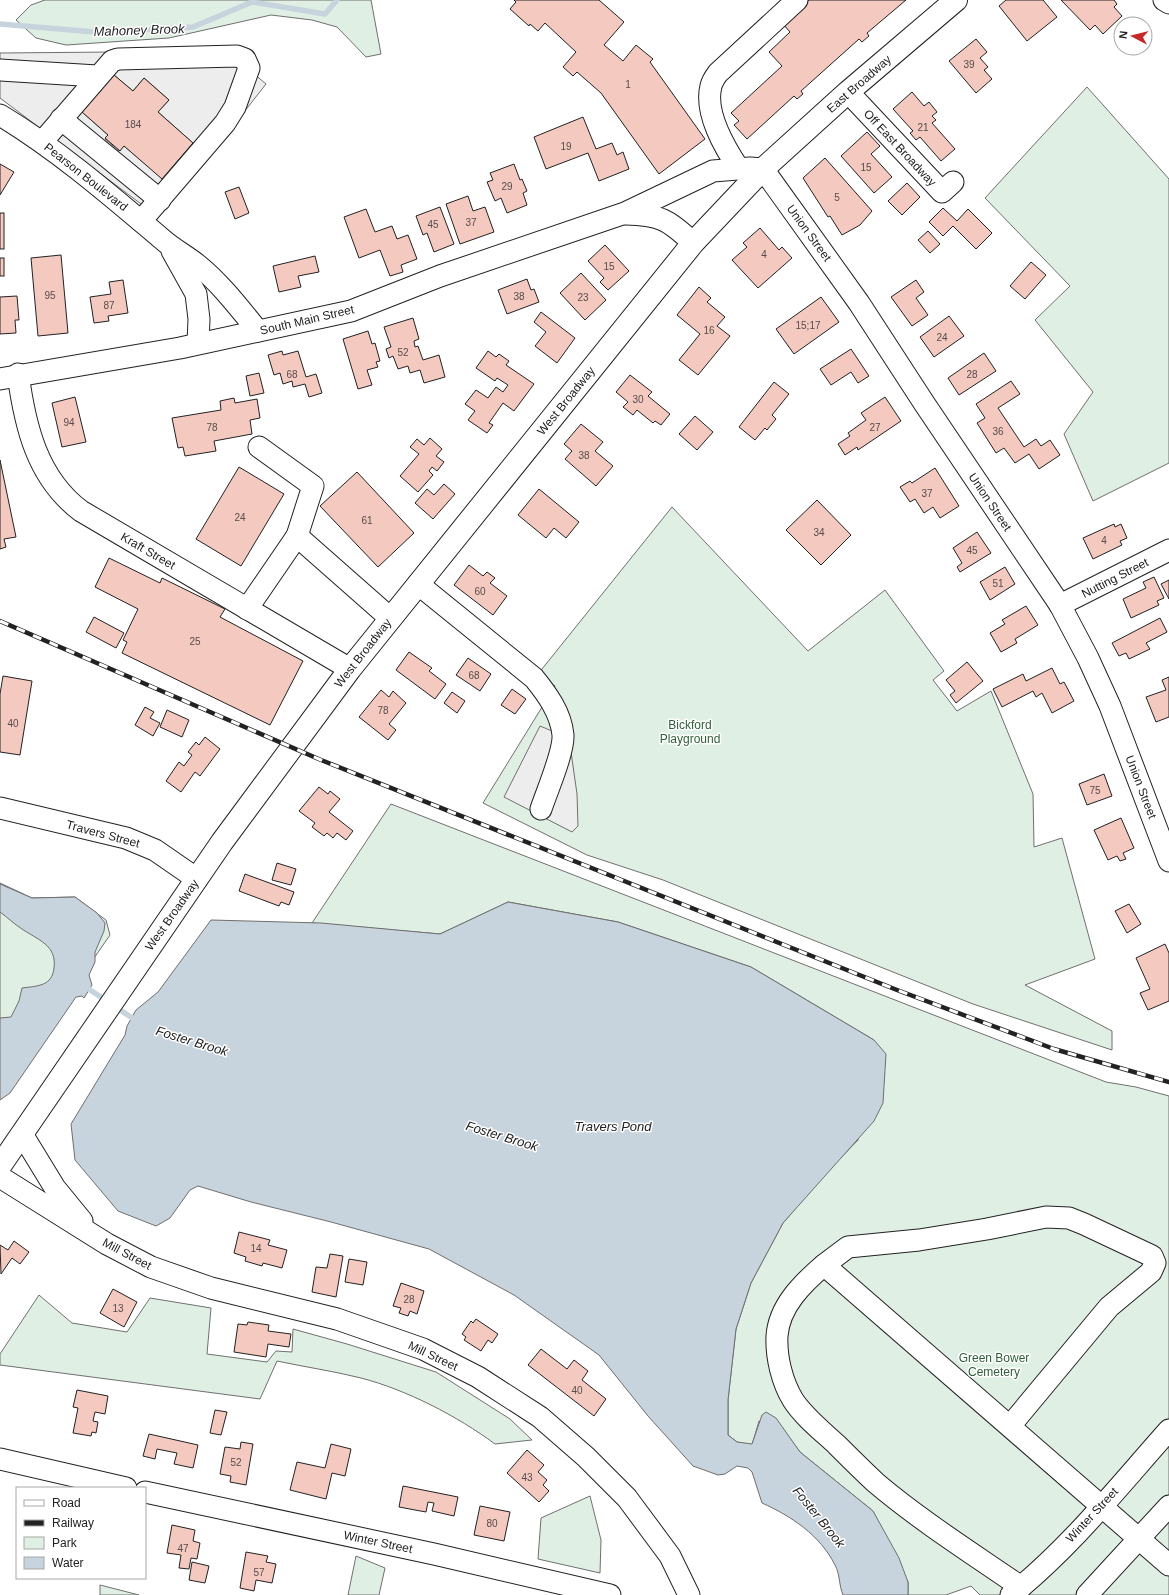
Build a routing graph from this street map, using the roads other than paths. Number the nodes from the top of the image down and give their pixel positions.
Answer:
1 (797, 0) edge
2 (956, 0) edge
3 (1164, 0) edge
4 (1169, 3) edge
5 (0, 70) edge
6 (97, 76) junction
7 (848, 92) junction
8 (0, 115) edge
9 (61, 119) junction
10 (42, 142) junction
11 (107, 157) junction
12 (739, 169) junction
13 (763, 169) junction
14 (90, 179) junction
15 (953, 182) dead end
16 (160, 200) junction
17 (625, 214) junction
18 (141, 221) junction
19 (693, 243) junction
20 (167, 244) junction
21 (258, 331) junction
22 (198, 343) junction
23 (9, 376) edge
24 (259, 447) dead end
25 (297, 536) junction
26 (1169, 550) edge
27 (418, 584) junction
28 (1060, 605) junction
29 (247, 609) junction
30 (390, 618) junction
31 (350, 669) junction
32 (0, 808) edge
33 (541, 809) dead end
34 (1163, 825) edge
35 (1169, 861) edge
36 (197, 879) junction
37 (22, 1134) junction
38 (0, 1166) edge
39 (0, 1177) edge
40 (97, 1238) junction
41 (824, 1265) junction
42 (1010, 1426) junction
43 (1169, 1430) edge
44 (0, 1459) edge
45 (122, 1487) edge
46 (146, 1492) edge
47 (1100, 1506) junction
48 (1169, 1506) edge
49 (1140, 1539) junction
50 (1169, 1565) edge
51 (1016, 1591) edge
52 (610, 1595) edge
53 (689, 1595) edge
54 (1087, 1595) edge

1 - 12 street
2 - 7 main road, East Broadway
3 - 4 street
5 - 6 street
6 - 9 street
6 - 16 street
7 - 13 main road, East Broadway
7 - 15 street, Off East Broadway
8 - 10 street, Pearson Boulevard
9 - 10 street
9 - 11 street
10 - 14 street, Pearson Boulevard
11 - 14 street
11 - 16 street
12 - 13 street, South Main Street
12 - 17 street, South Main Street
13 - 19 main road, West Broadway
13 - 28 street, Union Street
14 - 18 street, Pearson Boulevard
16 - 18 street
17 - 19 street, South Main Street
17 - 21 street, South Main Street
18 - 20 street, Pearson Boulevard
19 - 27 main road, West Broadway
20 - 21 street, Pearson Boulevard
20 - 22 street, Pearson Boulevard
21 - 22 street, South Main Street
22 - 23 street, South Main Street
23 - 29 street, Kraft Street
24 - 25 street
25 - 29 street
25 - 30 street
26 - 28 street, Nutting Street
27 - 30 main road, West Broadway
27 - 33 street
28 - 34 street, Union Street
29 - 31 street, Kraft Street
30 - 31 main road, West Broadway
31 - 36 main road, West Broadway
32 - 36 street, Travers Street
34 - 35 street, Union Street
36 - 37 main road, West Broadway
37 - 38 main road, West Broadway
37 - 40 street, Mill Street
39 - 40 street, Mill Street
40 - 53 street, Mill Street
41 - 42 street
41 - 42 street
41 - 51 street
42 - 47 street
43 - 47 street, Winter Street
44 - 45 street
46 - 52 street, Winter Street
47 - 49 street
47 - 51 street, Winter Street
48 - 49 street
49 - 50 street
49 - 54 street

